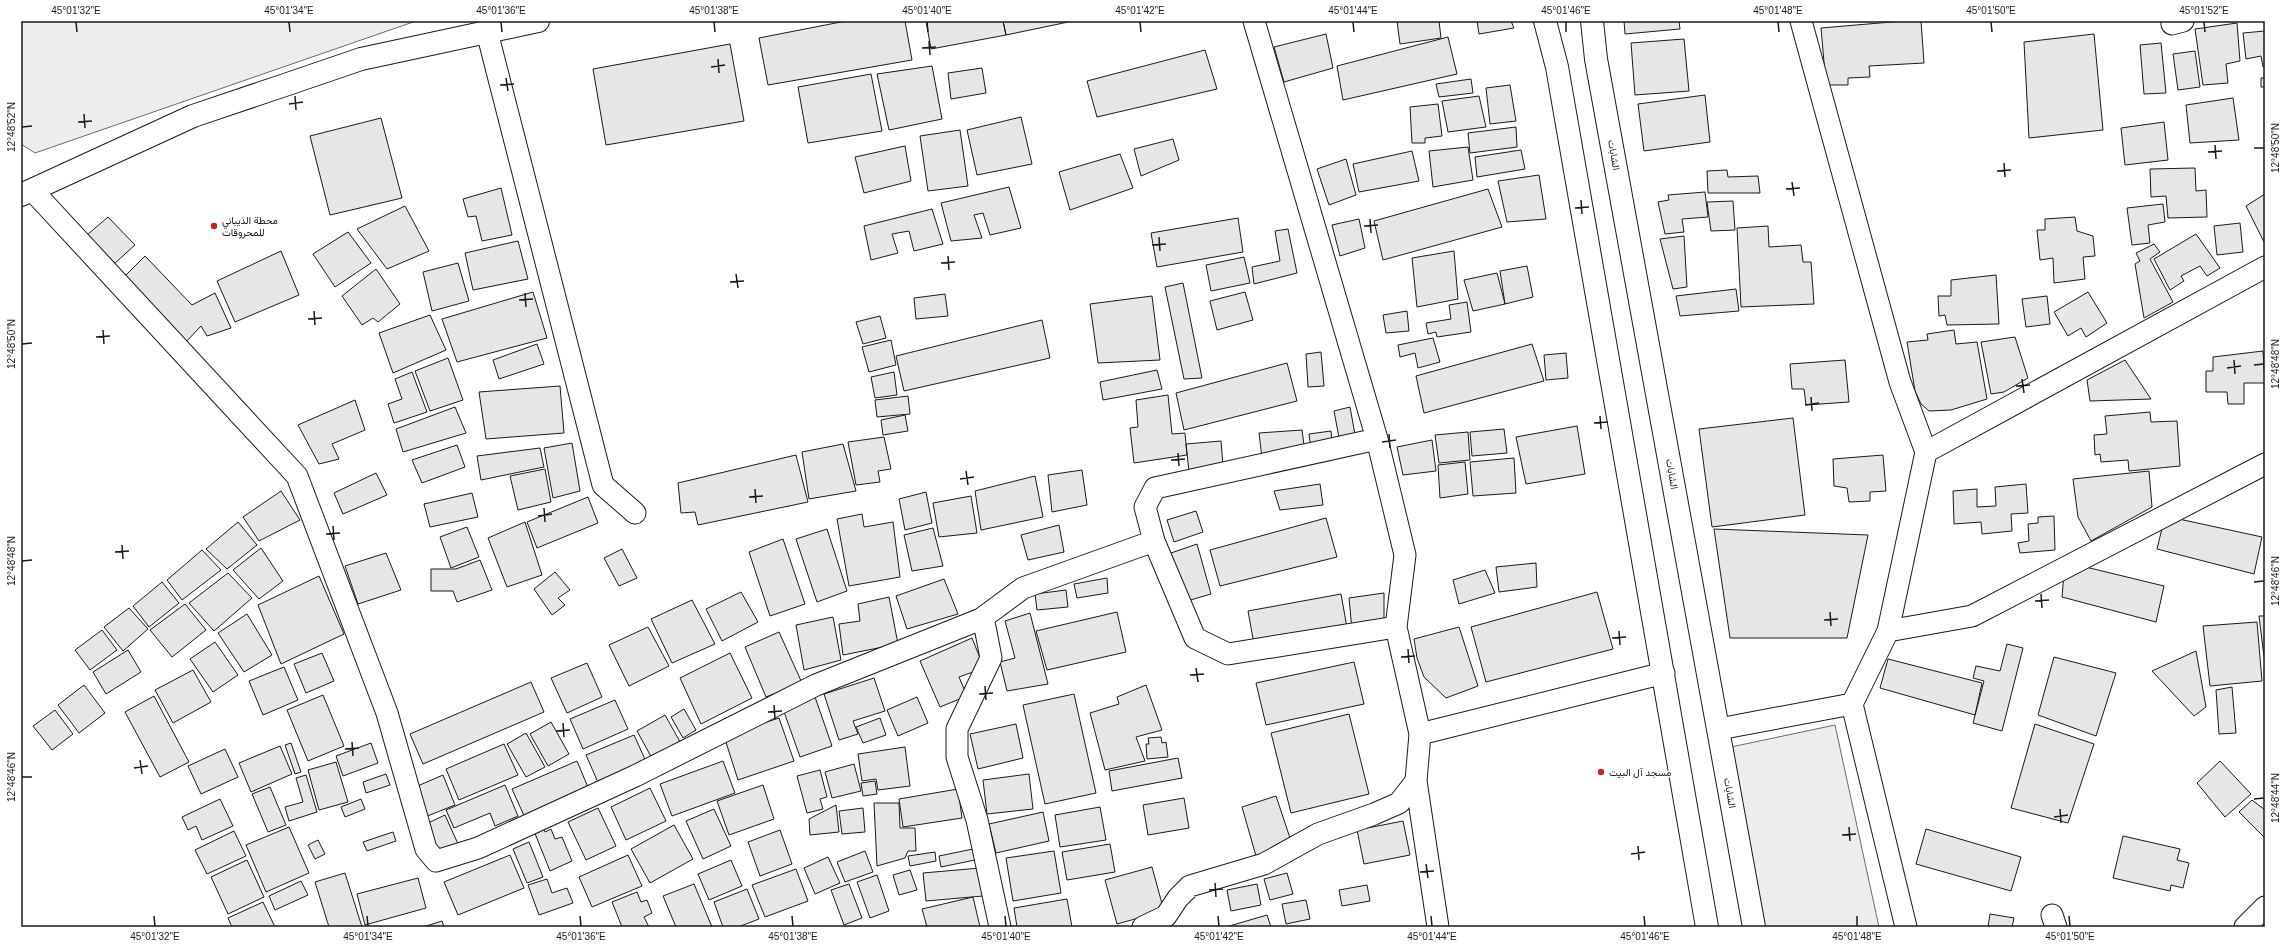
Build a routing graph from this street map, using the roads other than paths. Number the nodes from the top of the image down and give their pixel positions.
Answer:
1 (538, 21) edge
2 (1254, 21) edge
3 (1545, 21) edge
4 (1592, 21) edge
5 (1801, 21) edge
6 (487, 32) junction
7 (27, 193) edge
8 (2265, 266) edge
9 (1377, 439) junction
10 (1926, 452) junction
11 (2265, 464) edge
12 (634, 513) dead end
13 (1154, 541) junction
14 (981, 619) junction
15 (1396, 627) junction
16 (1888, 631) junction
17 (1664, 673) junction
18 (1852, 704) junction
19 (1719, 729) junction
20 (1420, 734) junction
21 (1416, 781) junction
22 (2265, 906) edge
23 (1000, 927) edge
24 (1142, 927) edge
25 (1438, 927) edge
26 (1707, 927) edge
27 (1754, 927) edge
28 (1906, 927) edge
29 (2246, 927) edge

1 - 6 main road
2 - 9 street
3 - 17 main road
4 - 19 main road, الشابات
5 - 10 street
6 - 7 main road
6 - 12 street
7 - 14 street
8 - 10 street
9 - 13 street
9 - 15 street
10 - 16 street
11 - 16 street
13 - 14 street
13 - 15 street
14 - 23 street
15 - 20 street
16 - 18 street
17 - 20 street
17 - 26 main road
18 - 19 street
18 - 28 street
19 - 27 main road, الشابات
20 - 21 street
21 - 24 street
21 - 25 street
22 - 29 street

